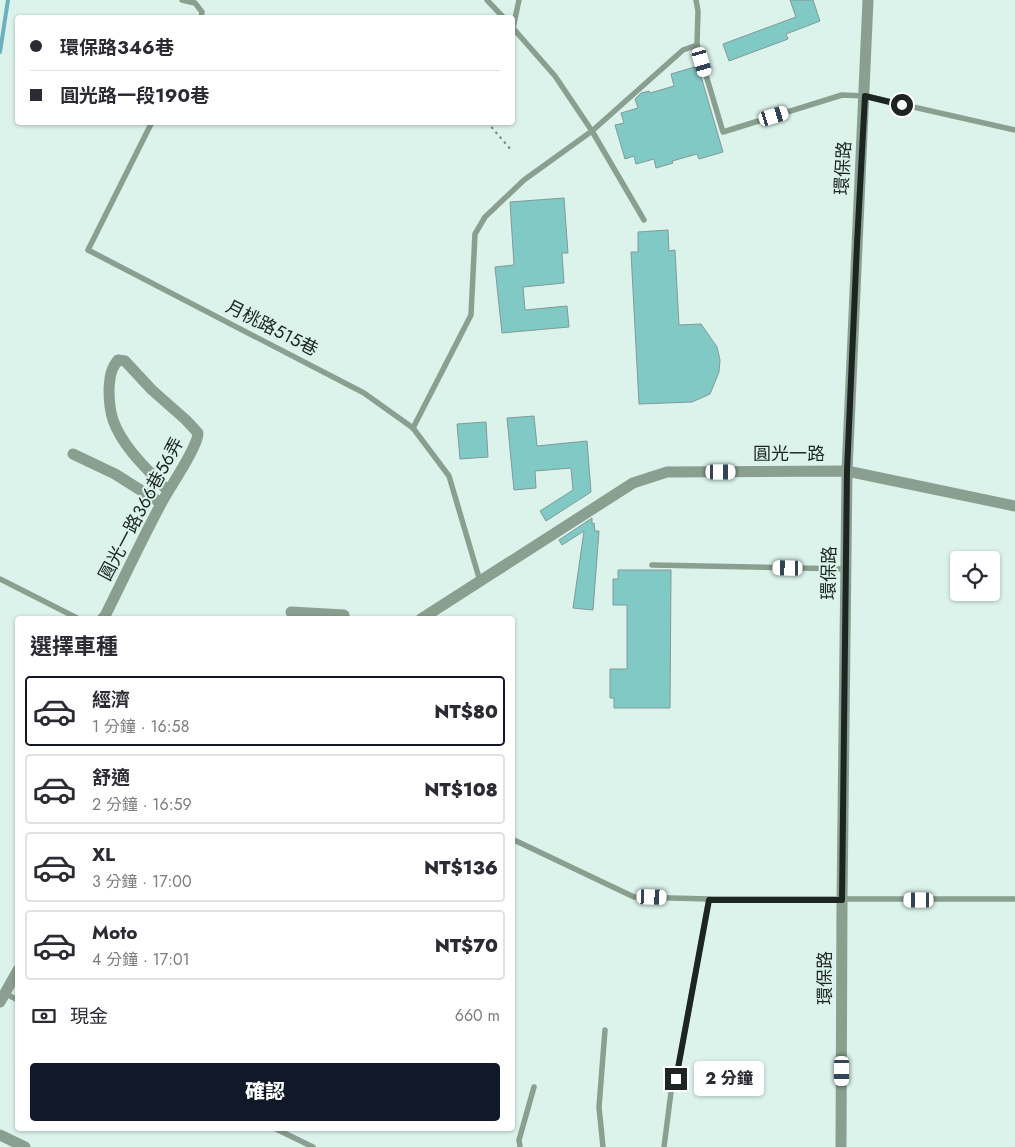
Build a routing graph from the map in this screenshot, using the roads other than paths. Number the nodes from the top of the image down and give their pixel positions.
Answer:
1 (182, 0) edge
2 (487, 0) edge
3 (519, 0) edge
4 (696, 0) edge
5 (868, 0) edge
6 (202, 15) edge
7 (501, 15) edge
8 (515, 18) edge
9 (515, 29) edge
10 (697, 45) junction
11 (865, 96) junction
12 (150, 125) edge
13 (1015, 130) edge
14 (592, 131) junction
15 (644, 220) dead end
16 (413, 428) junction
17 (73, 454) dead end
18 (847, 471) junction
19 (168, 492) junction
20 (162, 502) junction
21 (1015, 506) edge
22 (652, 565) dead end
23 (846, 569) junction
24 (0, 579) edge
25 (480, 581) junction
26 (291, 612) dead end
27 (73, 616) edge
28 (105, 616) edge
29 (344, 616) edge
30 (426, 616) edge
31 (515, 840) edge
32 (1015, 899) edge
33 (709, 900) junction
34 (842, 900) junction
35 (15, 975) edge
36 (2, 996) edge
37 (15, 999) edge
38 (605, 1030) dead end
39 (534, 1087) dead end
40 (280, 1131) edge
41 (0, 1135) edge
42 (25, 1147) edge
43 (313, 1147) edge
44 (520, 1147) edge
45 (603, 1147) edge
46 (664, 1147) edge
47 (841, 1147) edge

1 - 6 lane
2 - 7 lane
3 - 8 lane
4 - 10 lane
5 - 11 street, 環保路
9 - 14 lane
10 - 11 lane
10 - 14 lane
11 - 13 lane
11 - 18 street, 環保路
12 - 16 lane, 月桃路515巷
14 - 15 lane
14 - 16 lane
16 - 25 lane, 月桃路515巷
17 - 20 street
18 - 21 street, 圓光一路
18 - 23 street, 環保路
18 - 25 street, 圓光一路
19 - 19 street, 圓光一路366巷56弄
19 - 20 street, 圓光一路366巷56弄
20 - 28 street, 圓光一路366巷56弄
22 - 23 lane
23 - 34 street, 環保路
24 - 27 lane
25 - 30 street, 圓光一路
26 - 29 street
31 - 33 lane
32 - 34 lane
33 - 34 lane
33 - 46 lane
34 - 47 street, 環保路
35 - 36 street
36 - 37 lane
38 - 45 lane
39 - 44 lane
40 - 43 lane
41 - 42 street

